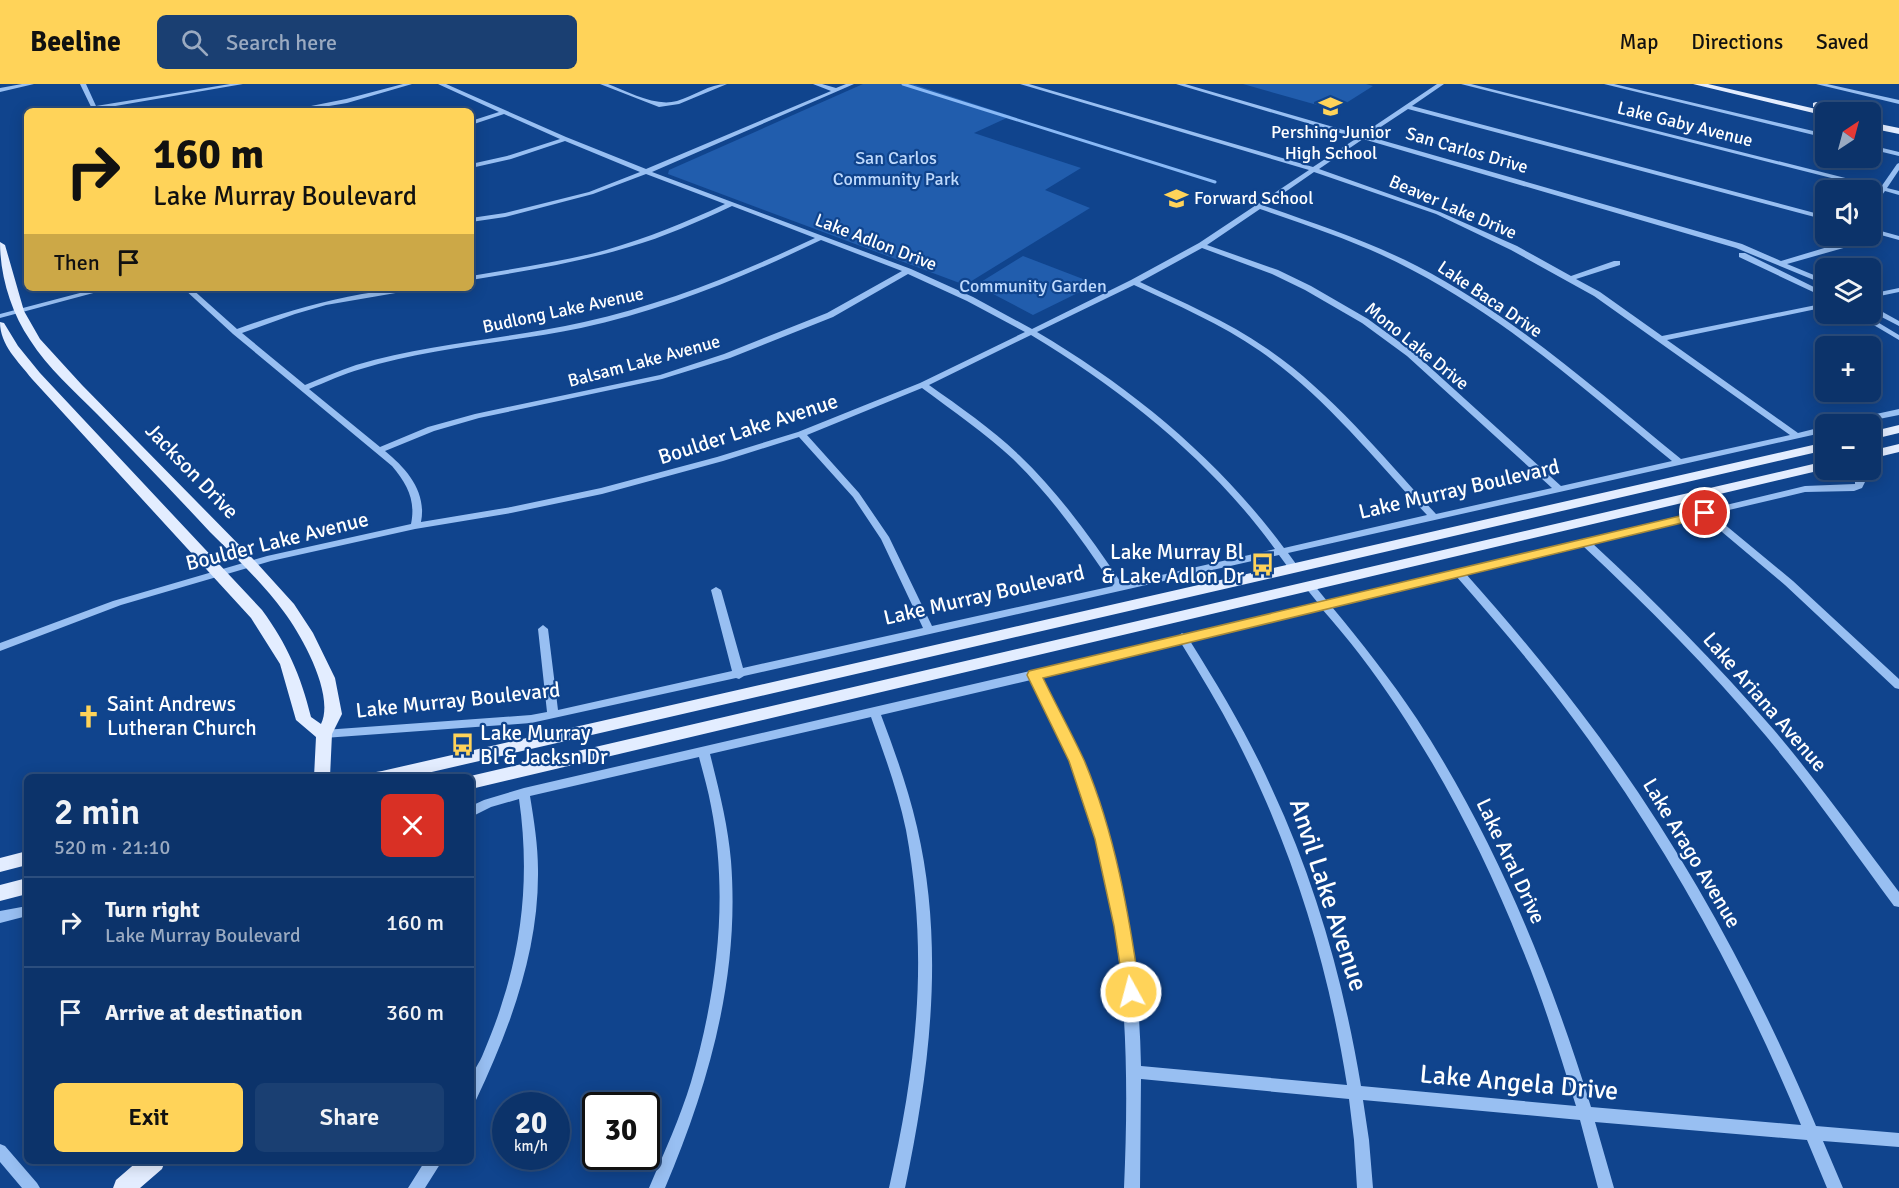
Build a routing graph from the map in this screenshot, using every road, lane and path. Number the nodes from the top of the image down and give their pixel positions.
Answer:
1 (31, 84) edge
2 (82, 84) edge
3 (240, 84) edge
4 (409, 84) edge
5 (441, 84) edge
6 (603, 84) edge
7 (724, 84) edge
8 (816, 84) edge
9 (851, 84) edge
10 (1023, 84) edge
11 (1179, 84) edge
12 (1441, 84) edge
13 (1464, 84) edge
14 (1608, 84) edge
15 (1697, 84) edge
16 (1724, 84) edge
17 (1819, 84) edge
18 (0, 90) edge
19 (835, 90) junction
20 (1899, 102) edge
21 (1815, 105) edge
22 (1407, 107) junction
23 (94, 108) edge
24 (101, 108) edge
25 (306, 108) edge
26 (1815, 111) edge
27 (505, 112) junction
28 (1881, 120) edge
29 (474, 122) edge
30 (1899, 124) edge
31 (1881, 127) edge
32 (1899, 131) edge
33 (1815, 133) edge
34 (1364, 137) junction
35 (566, 139) junction
36 (1881, 150) edge
37 (1899, 154) edge
38 (474, 165) edge
39 (1899, 165) edge
40 (1312, 170) junction
41 (648, 171) junction
42 (1883, 189) junction
43 (1881, 192) edge
44 (1899, 193) edge
45 (731, 204) junction
46 (1259, 206) junction
47 (1815, 215) edge
48 (474, 219) edge
49 (1881, 233) edge
50 (1899, 237) edge
51 (820, 238) junction
52 (1710, 238) junction
53 (0, 245) edge
54 (1202, 245) junction
55 (1841, 246) edge
56 (1617, 263) dead end
57 (1783, 263) junction
58 (908, 271) junction
59 (474, 277) edge
60 (1815, 278) edge
61 (1570, 279) junction
62 (1134, 282) junction
63 (1815, 290) edge
64 (1899, 290) edge
65 (96, 291) edge
66 (191, 291) edge
67 (395, 291) edge
68 (1881, 294) edge
69 (1815, 307) edge
70 (19, 311) junction
71 (1881, 313) edge
72 (0, 316) edge
73 (1876, 324) edge
74 (1899, 324) edge
75 (0, 326) edge
76 (236, 332) junction
77 (1030, 332) junction
78 (1899, 338) edge
79 (1659, 339) junction
80 (923, 385) junction
81 (304, 388) junction
82 (1899, 412) edge
83 (1881, 416) edge
84 (1899, 429) edge
85 (1815, 431) edge
86 (1881, 433) edge
87 (801, 434) junction
88 (1796, 435) junction
89 (1899, 448) edge
90 (1815, 449) edge
91 (378, 452) junction
92 (1881, 452) edge
93 (1678, 462) junction
94 (1815, 468) edge
95 (1858, 480) edge
96 (1559, 489) junction
97 (1705, 513) junction
98 (1434, 517) junction
99 (415, 526) junction
100 (1585, 542) junction
101 (1283, 551) junction
102 (1332, 560) junction
103 (249, 564) junction
104 (1294, 568) junction
105 (219, 572) junction
106 (1459, 573) junction
107 (1310, 587) junction
108 (1120, 588) junction
109 (716, 590) dead end
110 (1269, 596) junction
111 (1326, 604) junction
112 (543, 629) dead end
113 (929, 630) junction
114 (1182, 637) junction
115 (0, 646) edge
116 (739, 675) junction
117 (1034, 675) junction
118 (1899, 685) edge
119 (874, 711) junction
120 (553, 716) junction
121 (324, 734) junction
122 (704, 752) junction
123 (322, 774) edge
124 (395, 774) edge
125 (474, 781) edge
126 (524, 793) junction
127 (474, 810) edge
128 (24, 859) edge
129 (0, 865) edge
130 (24, 887) edge
131 (0, 892) edge
132 (1899, 902) edge
133 (24, 912) edge
134 (0, 917) edge
135 (1135, 1072) junction
136 (474, 1088) edge
137 (1355, 1092) junction
138 (1587, 1114) junction
139 (1812, 1132) junction
140 (1899, 1140) edge
141 (0, 1151) edge
142 (151, 1164) edge
143 (432, 1164) edge
144 (32, 1188) edge
145 (124, 1188) edge
146 (416, 1188) edge
147 (657, 1188) edge
148 (897, 1188) edge
149 (1132, 1188) edge
150 (1365, 1188) edge
151 (1606, 1188) edge
152 (1835, 1188) edge

1 - 18 street
2 - 23 street
3 - 24 street
4 - 25 street
5 - 27 street, Lake Adlon Drive
6 - 7 street
8 - 19 street
9 - 19 street
10 - 40 street, Beaver Lake Drive
11 - 34 street, San Carlos Drive
12 - 22 street, Boulder Lake Avenue
13 - 42 street, Lake Gaby Avenue
14 - 33 street
15 - 26 main road
16 - 21 main road
17 - 20 street
19 - 41 street
22 - 34 street, Boulder Lake Avenue
22 - 47 street
27 - 29 street
27 - 35 street, Lake Adlon Drive
28 - 30 main road
31 - 32 main road
34 - 40 street, Boulder Lake Avenue
34 - 52 street, San Carlos Drive
35 - 38 street
35 - 41 street, Lake Adlon Drive
36 - 37 street
39 - 42 street
40 - 46 street, Boulder Lake Avenue
40 - 61 street, Beaver Lake Drive
41 - 45 street, Lake Adlon Drive
41 - 48 street
42 - 43 street
42 - 44 street, Lake Gaby Avenue
45 - 51 street, Lake Adlon Drive
45 - 59 street
46 - 54 street, Boulder Lake Avenue
46 - 93 street, Lake Baca Drive
49 - 50 street
51 - 58 street, Lake Adlon Drive
51 - 81 street, Budlong Lake Avenue
52 - 57 street, San Carlos Drive
52 - 63 street, San Carlos Drive
53 - 70 main road, Jackson Drive
54 - 62 street, Boulder Lake Avenue
54 - 96 street, Mono Lake Drive
55 - 57 street
56 - 61 street
57 - 60 street, San Carlos Drive
58 - 77 street, Lake Adlon Drive
58 - 91 street, Balsam Lake Avenue
61 - 79 street, Beaver Lake Drive
62 - 77 street, Boulder Lake Avenue
62 - 98 street
64 - 68 street
65 - 70 street
66 - 76 street
67 - 76 street
69 - 79 street
70 - 72 street
70 - 103 main road, Jackson Drive
71 - 74 street
73 - 78 street
75 - 105 main road
76 - 81 street
77 - 80 street, Boulder Lake Avenue
77 - 101 street, Lake Adlon Drive
79 - 88 street, Beaver Lake Drive
80 - 87 street, Boulder Lake Avenue
80 - 108 street
81 - 91 street
82 - 83 street
84 - 86 main road
85 - 88 street, Lake Murray Boulevard
87 - 99 street, Boulder Lake Avenue
87 - 113 street
88 - 93 street, Lake Murray Boulevard
89 - 92 main road
90 - 102 main road, Lake Murray Boulevard
91 - 99 street
93 - 96 street, Lake Murray Boulevard
94 - 107 main road
95 - 97 street
96 - 98 street, Lake Murray Boulevard
97 - 100 street
97 - 118 street
98 - 101 street, Lake Murray Boulevard
99 - 103 street, Boulder Lake Avenue
100 - 106 street
100 - 132 street, Lake Ariana Avenue
101 - 104 street, Lake Adlon Drive
101 - 108 street, Lake Murray Boulevard
102 - 104 main road, Lake Murray Boulevard
102 - 107 main road
103 - 105 street, Boulder Lake Avenue
103 - 121 main road, Jackson Drive
104 - 110 main road
104 - 124 main road, Lake Murray Boulevard
105 - 115 street, Boulder Lake Avenue
105 - 121 main road
106 - 111 street
106 - 139 street, Lake Arago Avenue
107 - 110 main road
107 - 111 street, Lake Aral Drive
108 - 113 street, Lake Murray Boulevard
109 - 116 street
110 - 125 main road
111 - 114 street
111 - 138 street, Lake Aral Drive
112 - 120 street
113 - 116 street, Lake Murray Boulevard
114 - 117 street
114 - 137 street, Anvil Lake Avenue
116 - 120 street, Lake Murray Boulevard
117 - 119 street
117 - 135 street
119 - 122 street
119 - 148 street
120 - 121 street, Lake Murray Boulevard
121 - 123 main road, Jackson Drive
122 - 126 street
122 - 147 street
126 - 127 street
126 - 136 street
128 - 129 main road
130 - 131 main road
133 - 134 street
135 - 137 street, Lake Angela Drive
135 - 149 street
137 - 138 street, Lake Angela Drive
137 - 150 street, Anvil Lake Avenue
138 - 139 street, Lake Angela Drive
138 - 151 street, Lake Aral Drive
139 - 140 street, Lake Angela Drive
139 - 152 street, Lake Arago Avenue
141 - 144 street
142 - 145 main road
143 - 146 street

